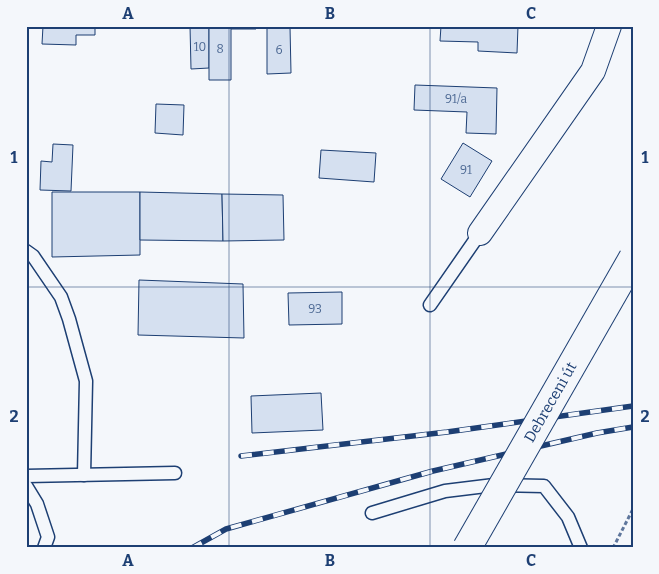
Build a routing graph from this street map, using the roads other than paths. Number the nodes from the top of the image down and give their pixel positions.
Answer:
1 (609, 26) edge
2 (480, 233) joint
3 (26, 251) edge
4 (633, 258) edge
5 (430, 305) dead end
6 (174, 473) dead end
7 (84, 475) junction
8 (26, 476) edge
9 (26, 486) edge
10 (372, 513) dead end
11 (44, 548) edge
12 (467, 548) edge
13 (581, 548) edge

1 - 2 street
2 - 5 lane
3 - 7 lane
4 - 12 main road, Debreceni út, bridge
6 - 7 lane
7 - 8 lane
9 - 11 lane
10 - 13 lane

